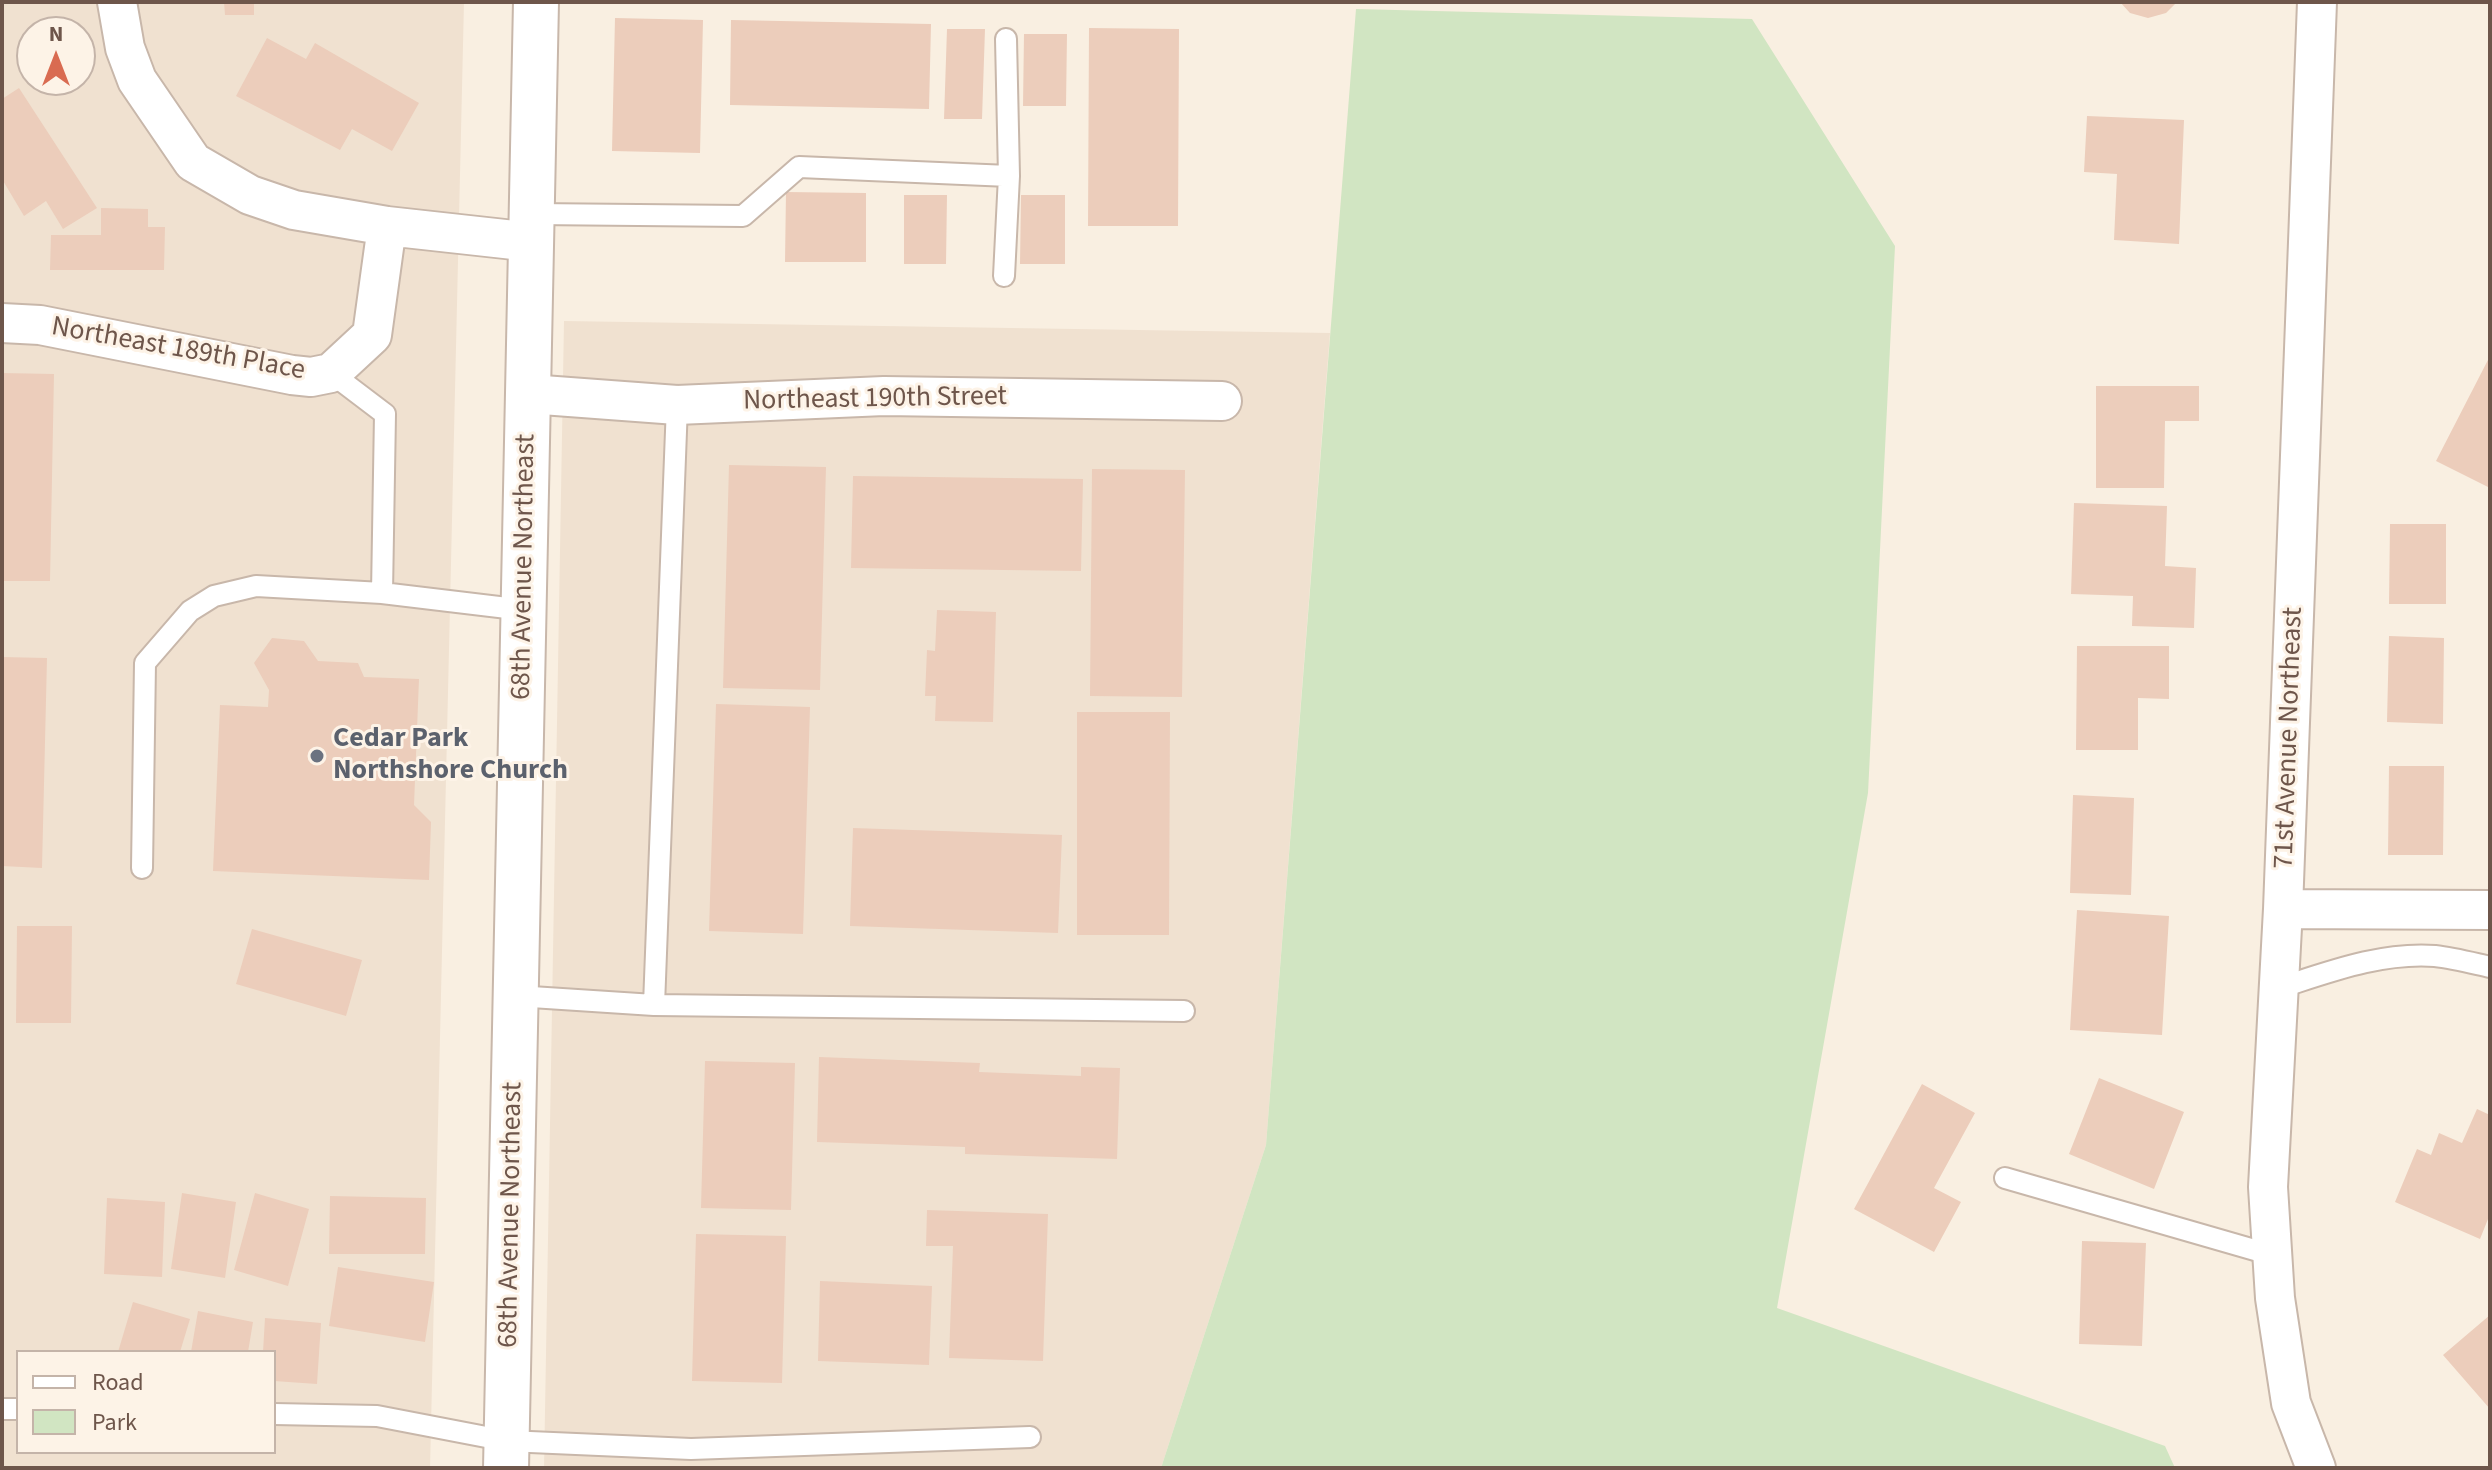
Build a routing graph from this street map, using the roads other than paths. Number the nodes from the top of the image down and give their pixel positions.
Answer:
1 (117, 2) edge
2 (536, 2) edge
3 (2317, 2) edge
4 (1006, 39) dead end
5 (1009, 176) junction
6 (387, 226) junction
7 (532, 228) junction
8 (1004, 276) dead end
9 (2, 323) edge
10 (331, 373) junction
11 (529, 394) junction
12 (1222, 401) dead end
13 (677, 405) junction
14 (382, 593) junction
15 (524, 610) junction
16 (142, 868) dead end
17 (2283, 909) junction
18 (2490, 910) edge
19 (2490, 967) edge
20 (2279, 988) junction
21 (516, 996) junction
22 (654, 1005) junction
23 (1184, 1011) dead end
24 (2005, 1178) dead end
25 (2272, 1255) junction
26 (276, 1414) edge
27 (1030, 1437) dead end
28 (507, 1454) edge
29 (2316, 1468) edge

1 - 6 street
2 - 7 street, 68th Avenue Northeast
3 - 17 street, 71st Avenue Northeast
4 - 5 lane
5 - 7 lane
5 - 8 lane
6 - 7 street
6 - 10 street, Northeast 189th Place
7 - 11 street, 68th Avenue Northeast
9 - 10 street, Northeast 189th Place
10 - 14 lane
11 - 13 street, Northeast 190th Street
11 - 15 street, 68th Avenue Northeast
12 - 13 street, Northeast 190th Street
13 - 22 lane
14 - 15 lane
14 - 16 lane
15 - 21 street, 68th Avenue Northeast
17 - 18 street
17 - 20 street, 71st Avenue Northeast
19 - 20 lane
20 - 25 street, 71st Avenue Northeast
21 - 22 lane
21 - 28 street, 68th Avenue Northeast
22 - 23 lane
24 - 25 lane
25 - 29 street, 71st Avenue Northeast
26 - 28 lane
27 - 28 lane

